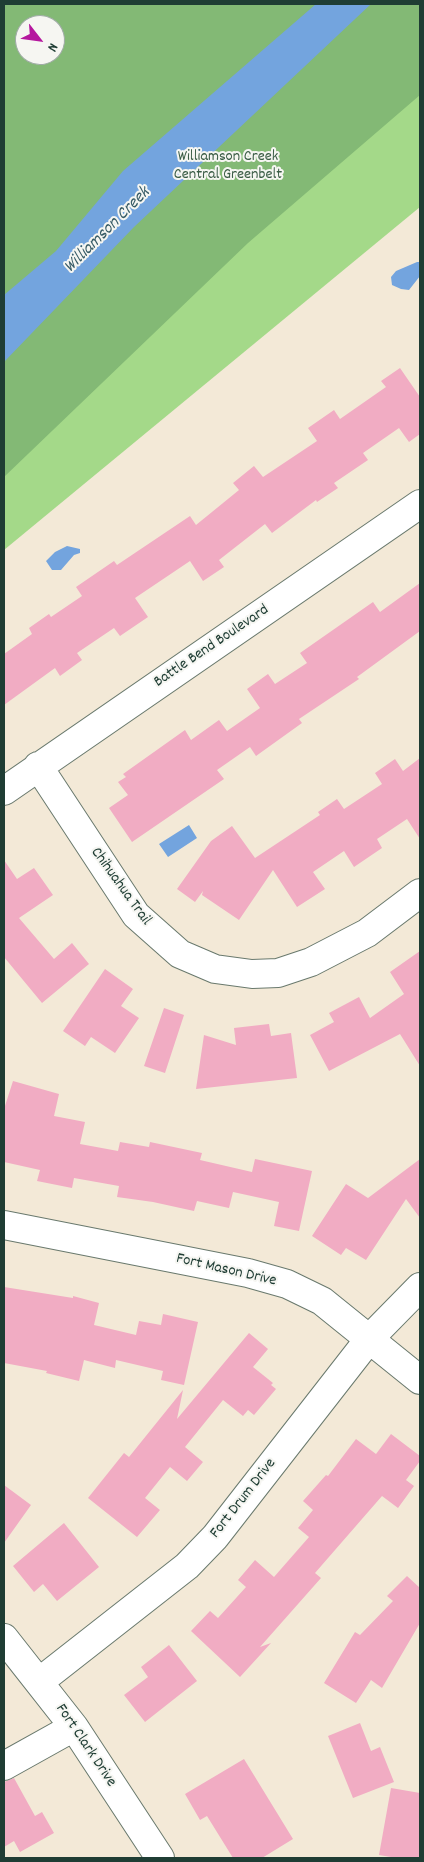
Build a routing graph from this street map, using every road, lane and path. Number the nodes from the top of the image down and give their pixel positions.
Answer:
1 (420, 504) edge
2 (38, 766) junction
3 (4, 791) edge
4 (420, 893) edge
5 (4, 1225) edge
6 (420, 1287) edge
7 (370, 1338) junction
8 (420, 1380) edge
9 (4, 1638) edge
10 (39, 1682) junction
11 (74, 1727) junction
12 (4, 1766) edge
13 (160, 1858) edge

1 - 2 street, Battle Bend Boulevard
2 - 3 street, Battle Bend Boulevard
2 - 4 street, Chihuahua Trail
5 - 7 street, Fort Mason Drive
6 - 7 street, Fort Drum Drive
7 - 8 street, Fort Mason Drive
7 - 10 street, Fort Drum Drive
9 - 10 street, Fort Clark Drive
10 - 11 street, Fort Clark Drive
11 - 12 street
11 - 13 street, Fort Clark Drive

